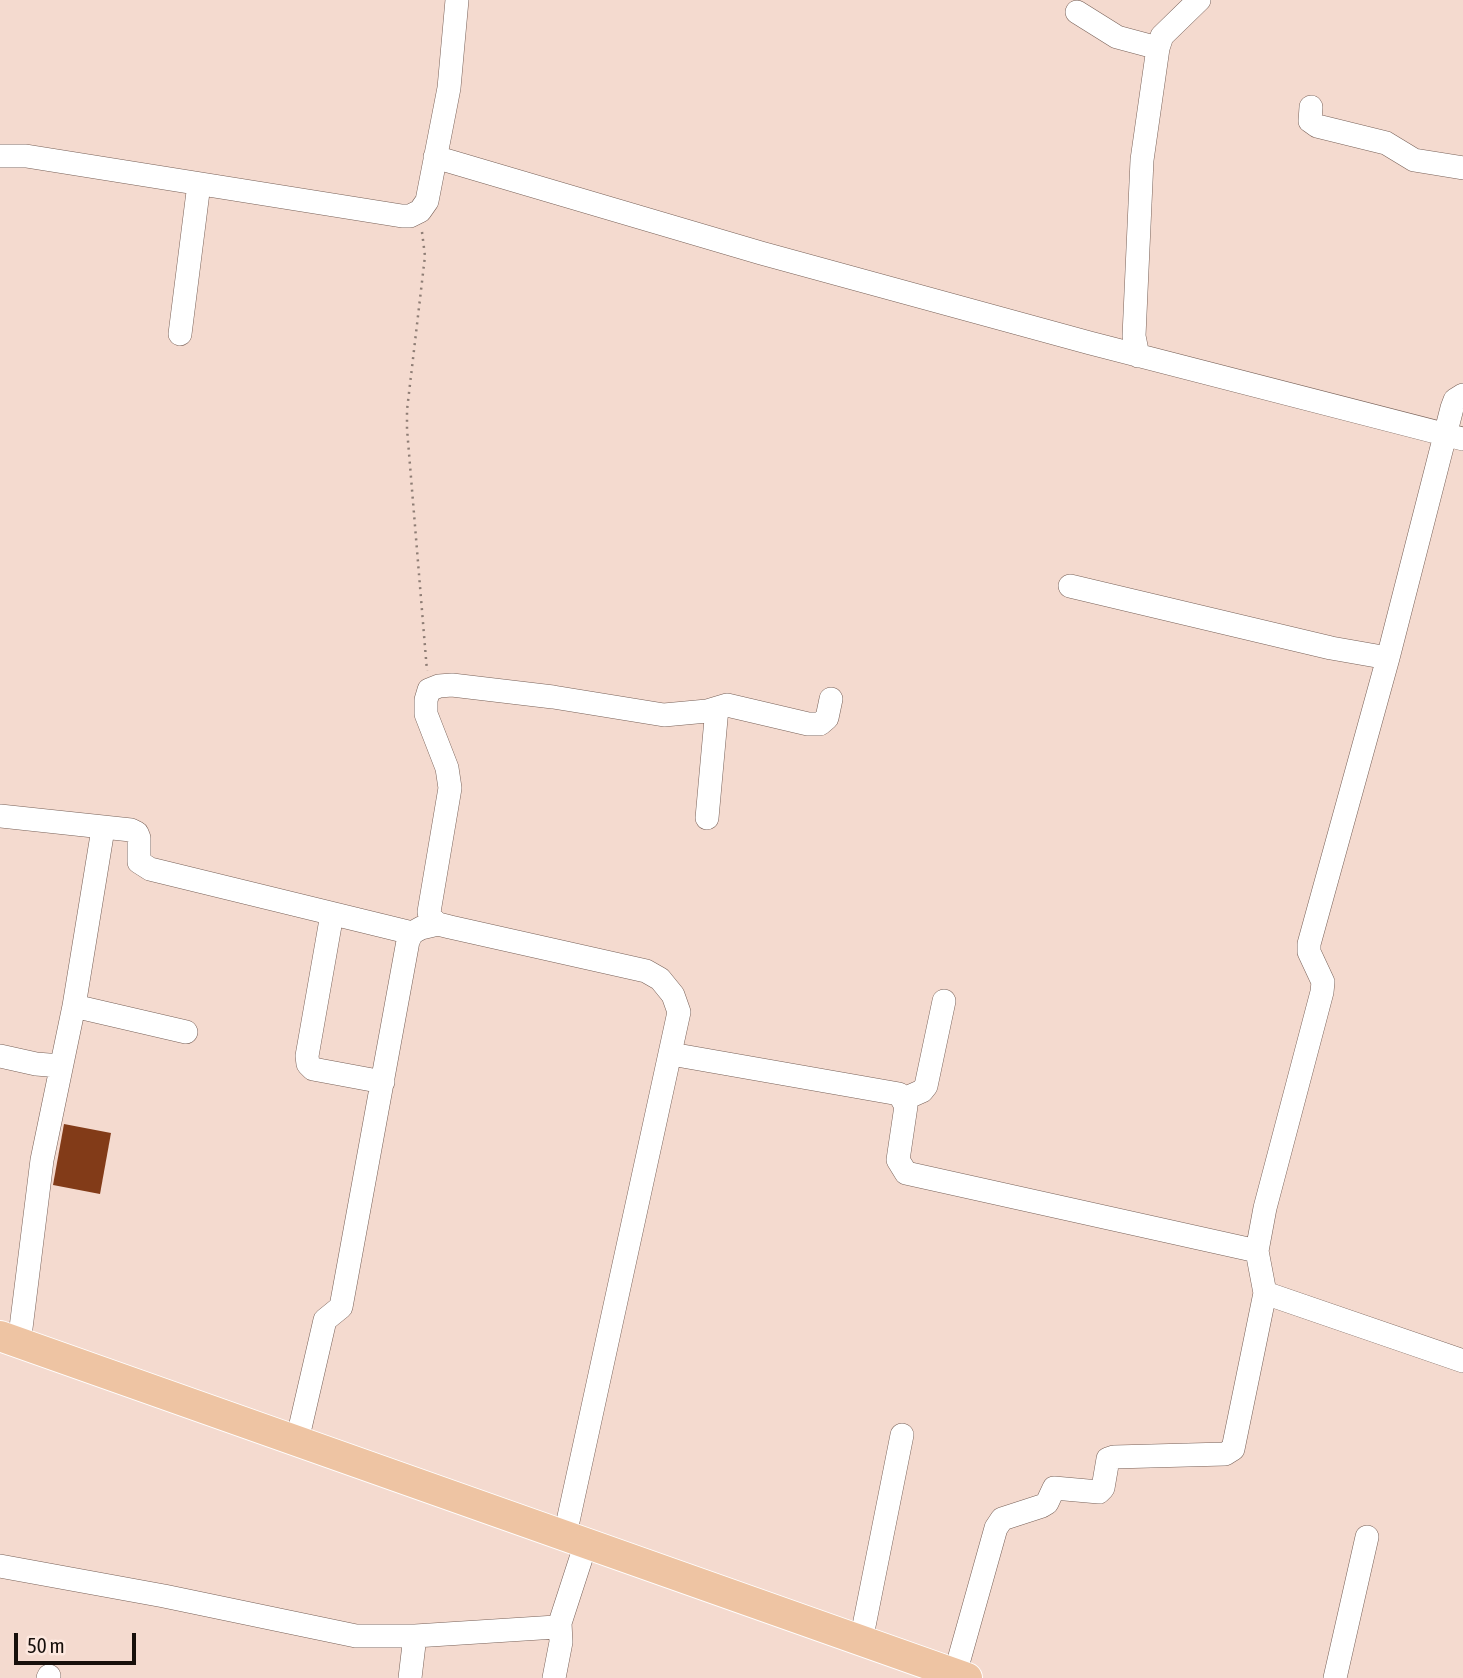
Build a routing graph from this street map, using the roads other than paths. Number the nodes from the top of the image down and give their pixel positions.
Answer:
1 (457, 0) edge
2 (1199, 0) edge
3 (1077, 12) dead end
4 (1158, 48) junction
5 (1311, 107) dead end
6 (0, 156) edge
7 (435, 158) junction
8 (1463, 168) edge
9 (198, 184) junction
10 (180, 334) dead end
11 (1138, 356) junction
12 (1463, 395) edge
13 (1454, 437) edge
14 (1070, 586) dead end
15 (1388, 658) junction
16 (831, 699) dead end
17 (717, 708) junction
18 (0, 816) edge
19 (708, 818) dead end
20 (103, 829) junction
21 (332, 914) junction
22 (438, 924) junction
23 (412, 933) junction
24 (944, 1001) dead end
25 (74, 1006) junction
26 (186, 1032) dead end
27 (671, 1054) junction
28 (0, 1056) edge
29 (61, 1066) junction
30 (383, 1082) junction
31 (904, 1099) junction
32 (1257, 1251) junction
33 (1265, 1293) junction
34 (10, 1340) edge
35 (1463, 1361) edge
36 (902, 1435) dead end
37 (297, 1441) junction
38 (1367, 1537) dead end
39 (575, 1539) junction
40 (0, 1566) edge
41 (560, 1623) junction
42 (415, 1636) junction
43 (861, 1641) junction
44 (961, 1676) edge
45 (410, 1678) edge
46 (554, 1678) edge
47 (1335, 1678) edge

1 - 7 street
2 - 4 street
3 - 4 street
4 - 11 street
5 - 8 street
6 - 9 street
7 - 9 street
7 - 11 street
9 - 10 street
11 - 13 street
12 - 13 street
13 - 15 street
14 - 15 street
15 - 32 street
16 - 17 street
17 - 19 street
17 - 22 street
18 - 20 street
20 - 21 street
20 - 25 street
21 - 23 street
21 - 30 street
22 - 23 street
22 - 27 street
23 - 30 street
24 - 31 street
25 - 26 street
25 - 29 street
27 - 31 street
27 - 39 street
28 - 29 street
29 - 34 street
30 - 37 street
31 - 32 street
32 - 33 street
33 - 35 street
33 - 44 street
34 - 37 main road
36 - 43 street
37 - 39 main road
38 - 47 street
39 - 41 street
39 - 43 main road
40 - 42 street
41 - 42 street
41 - 46 street
42 - 45 street
43 - 44 main road

